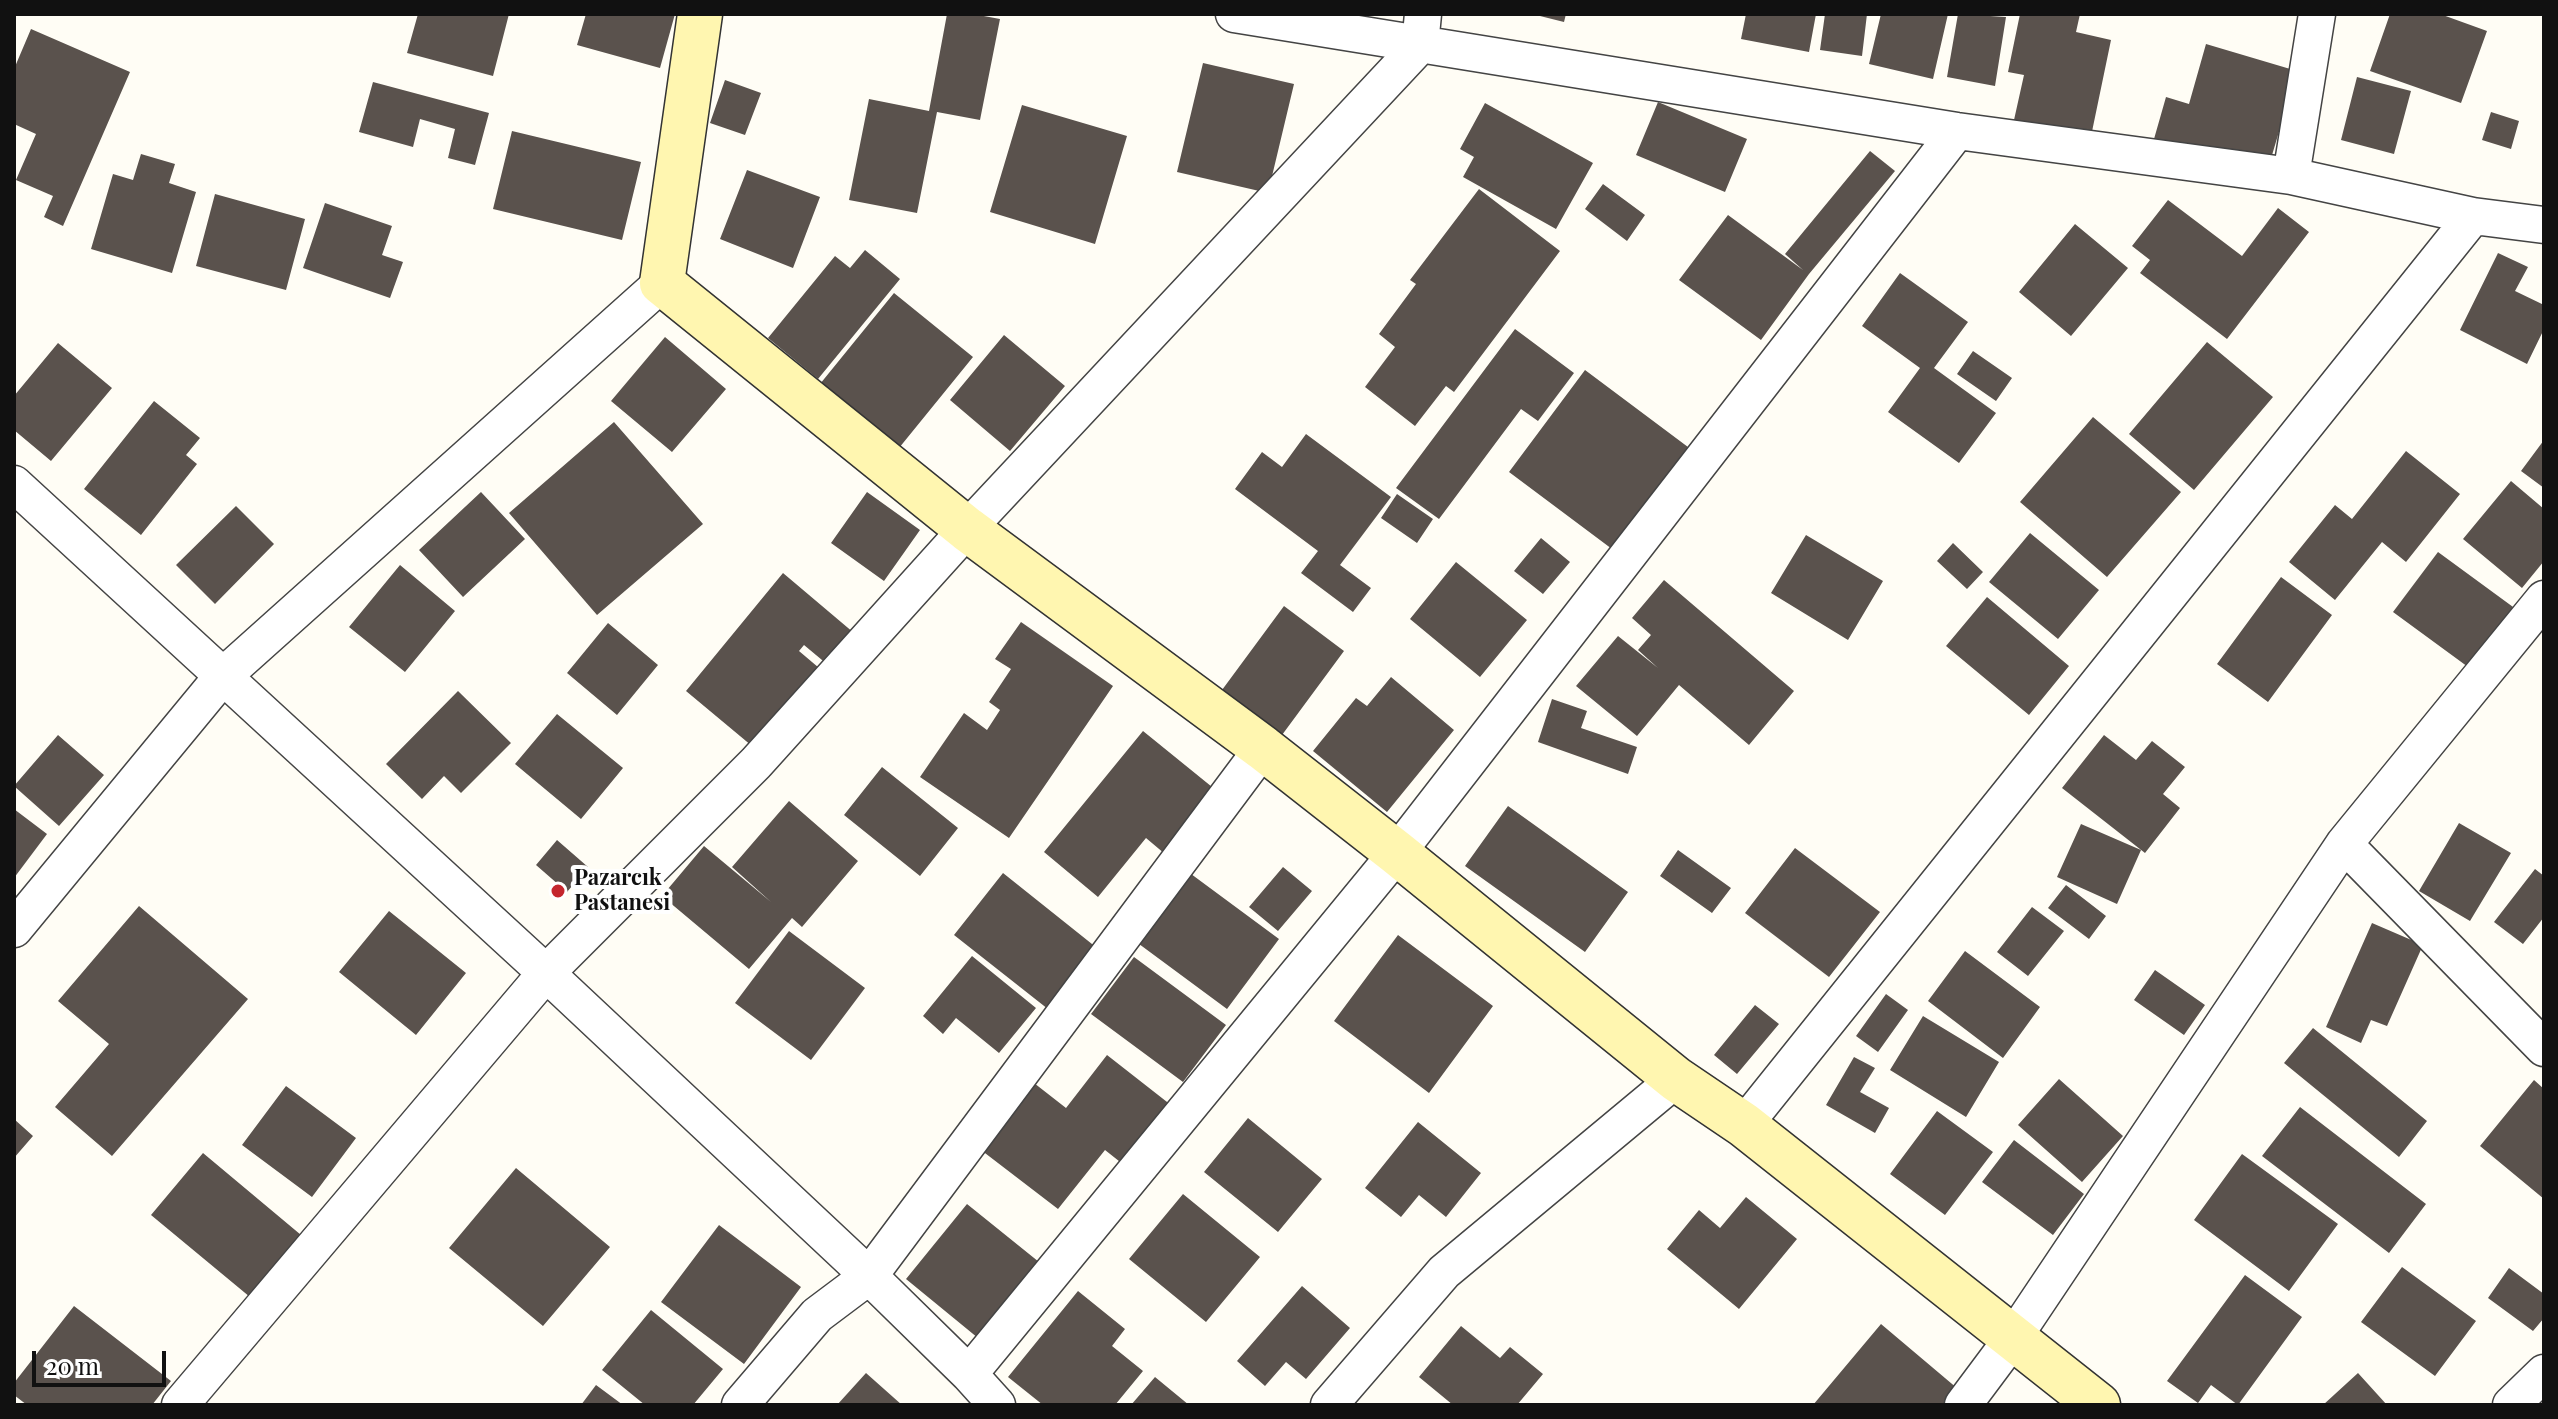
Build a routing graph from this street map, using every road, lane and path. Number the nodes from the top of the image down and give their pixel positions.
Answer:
1 (700, 14) edge
2 (1234, 14) edge
3 (2317, 14) edge
4 (1421, 30) edge
5 (1957, 131) junction
6 (2291, 176) junction
7 (2473, 216) junction
8 (2544, 225) edge
9 (662, 283) junction
10 (14, 484) edge
11 (967, 529) junction
12 (2540, 611) edge
13 (222, 677) junction
14 (1263, 748) junction
15 (2344, 844) junction
16 (1397, 853) junction
17 (14, 929) edge
18 (546, 973) junction
19 (2544, 1048) edge
20 (1676, 1079) junction
21 (1744, 1125) junction
22 (869, 1276) junction
23 (2013, 1338) junction
24 (2544, 1373) edge
25 (969, 1374) junction
26 (180, 1405) edge
27 (740, 1405) edge
28 (997, 1405) edge
29 (1329, 1405) edge
30 (1963, 1405) edge
31 (2098, 1405) edge
32 (2511, 1405) edge

1 - 9 street
2 - 4 street
3 - 6 street
4 - 5 street
4 - 11 street
5 - 6 street
5 - 16 street
6 - 7 street
7 - 8 street
7 - 21 street
9 - 11 street
9 - 13 street
10 - 13 street
11 - 14 street
11 - 18 street
12 - 15 street
13 - 17 street
13 - 18 street
14 - 16 street
14 - 22 street
15 - 19 street
15 - 23 street
16 - 20 street
16 - 25 street
18 - 22 street
18 - 26 street
20 - 21 street
20 - 29 street
21 - 23 street
22 - 25 street
22 - 27 street
23 - 30 street
23 - 31 street
24 - 32 street
25 - 28 street

